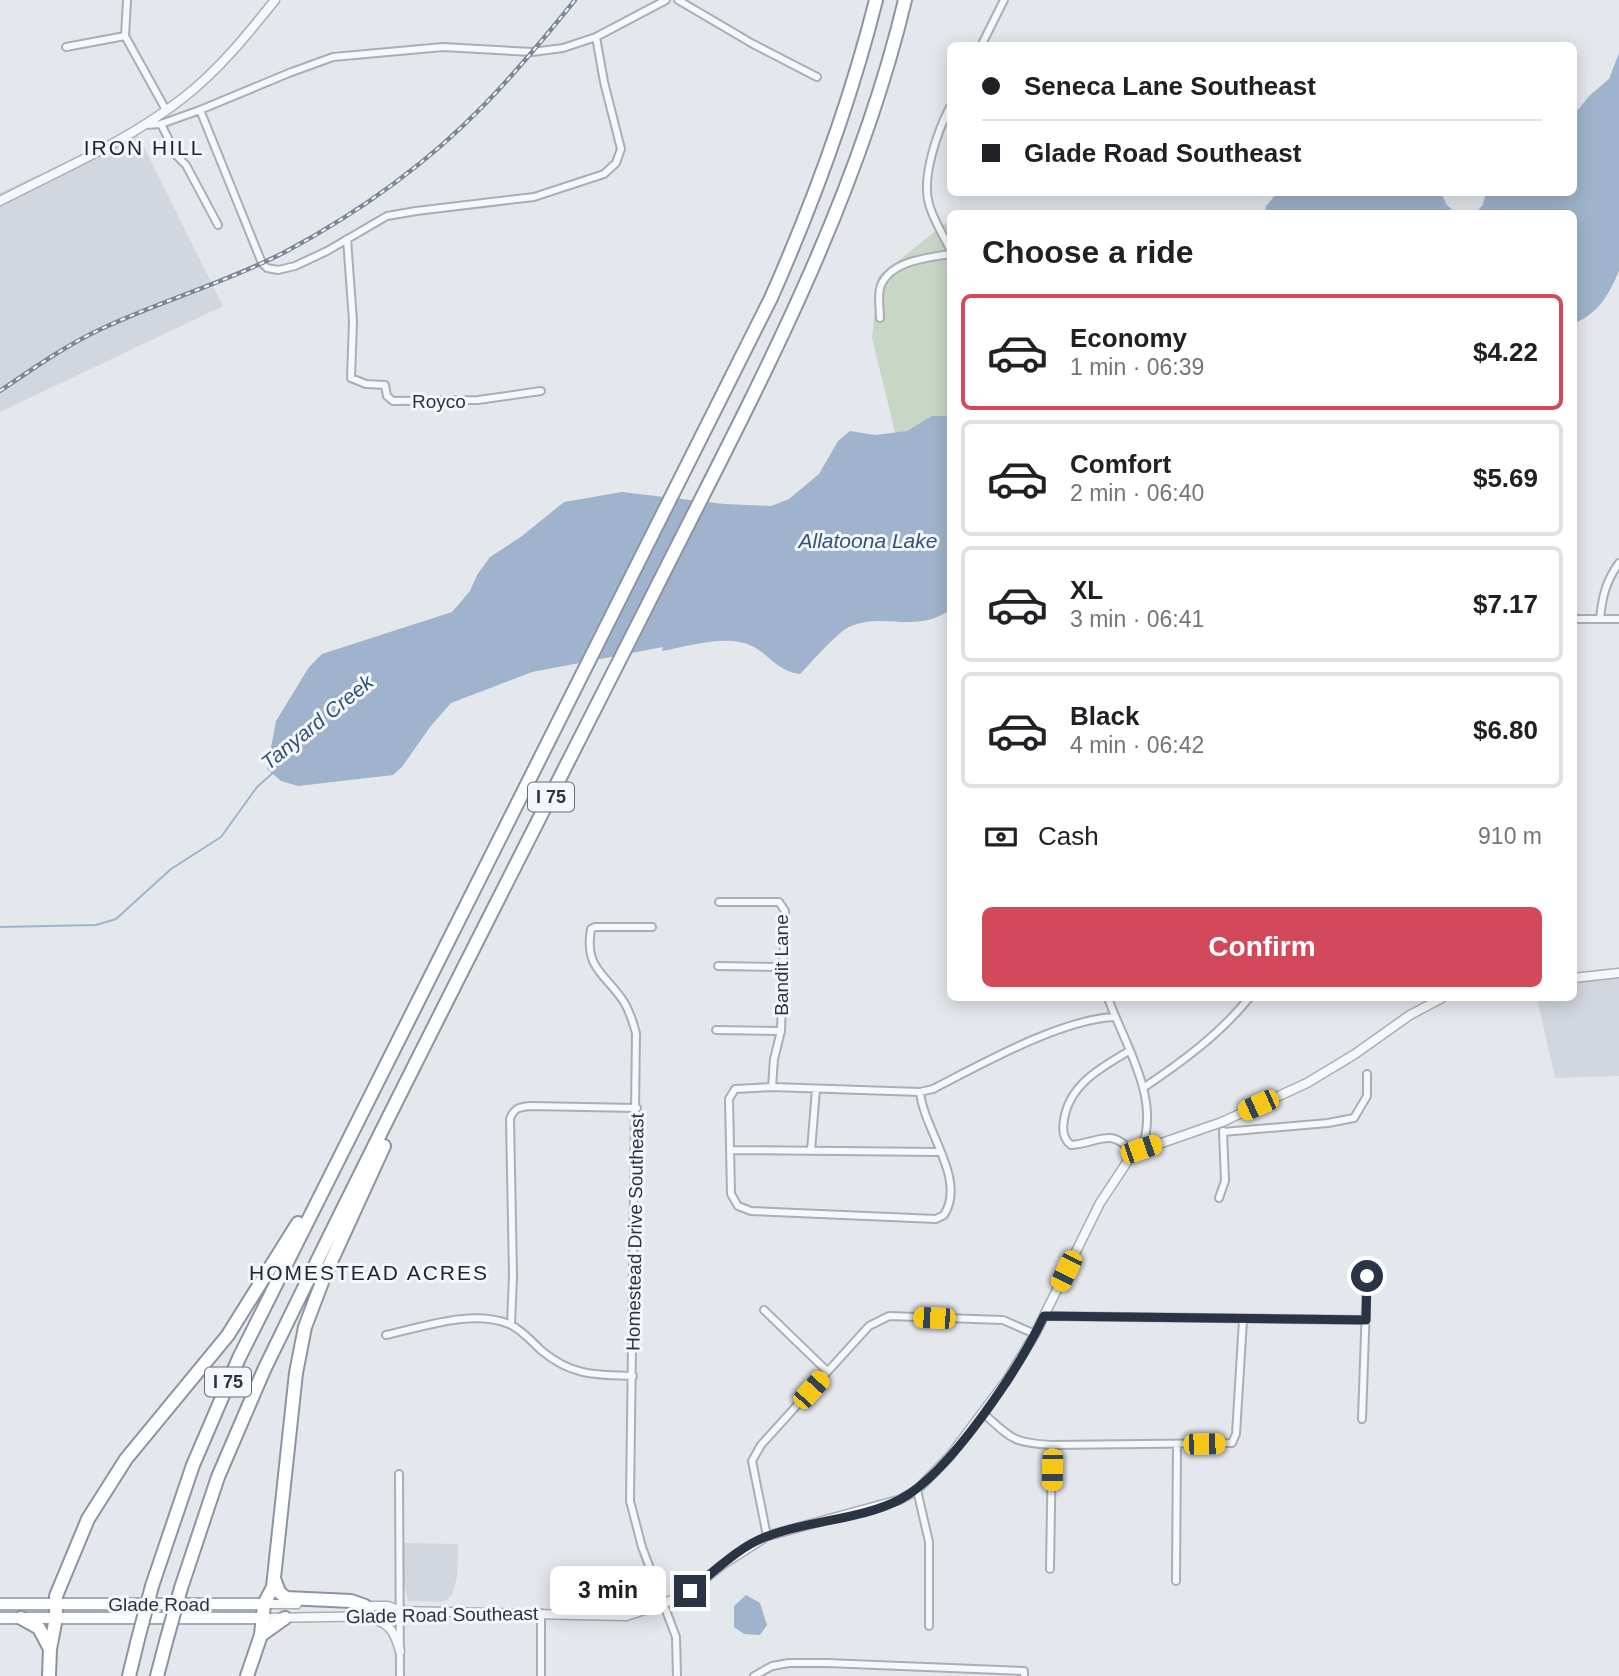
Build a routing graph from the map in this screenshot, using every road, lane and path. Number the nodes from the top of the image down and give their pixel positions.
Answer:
1 (127, 0) edge
2 (275, 0) edge
3 (666, 0) edge
4 (678, 0) edge
5 (876, 0) edge
6 (905, 0) edge
7 (1004, 0) edge
8 (125, 36) junction
9 (596, 37) junction
10 (983, 42) edge
11 (66, 47) dead end
12 (817, 77) dead end
13 (166, 110) junction
14 (200, 110) junction
15 (947, 113) edge
16 (161, 124) junction
17 (144, 125) junction
18 (0, 201) edge
19 (218, 225) dead end
20 (347, 239) junction
21 (947, 244) edge
22 (947, 252) edge
23 (880, 318) dead end
24 (541, 391) dead end
25 (1619, 563) edge
26 (1577, 619) edge
27 (1600, 619) junction
28 (1619, 619) edge
29 (719, 902) dead end
30 (652, 927) dead end
31 (718, 966) dead end
32 (784, 967) junction
33 (1619, 973) edge
34 (1577, 978) edge
35 (1109, 1001) edge
36 (1247, 1001) edge
37 (1436, 1001) edge
38 (1115, 1017) junction
39 (716, 1030) dead end
40 (781, 1031) junction
41 (1129, 1051) junction
42 (412, 1074) junction
43 (1367, 1074) dead end
44 (772, 1087) junction
45 (1143, 1088) junction
46 (816, 1089) junction
47 (920, 1092) junction
48 (637, 1108) junction
49 (1222, 1122) junction
50 (1223, 1132) junction
51 (730, 1150) junction
52 (811, 1151) junction
53 (1137, 1151) junction
54 (940, 1153) junction
55 (324, 1186) junction
56 (1219, 1198) dead end
57 (1367, 1276) dead end
58 (764, 1310) dead end
59 (1044, 1316) junction
60 (1243, 1320) junction
61 (1366, 1320) junction
62 (511, 1325) junction
63 (1035, 1334) junction
64 (386, 1335) dead end
65 (827, 1371) junction
66 (633, 1376) junction
67 (983, 1413) junction
68 (1362, 1419) dead end
69 (1177, 1444) junction
70 (1052, 1446) junction
71 (399, 1475) dead end
72 (917, 1489) junction
73 (767, 1536) junction
74 (1051, 1569) dead end
75 (275, 1579) junction
76 (1176, 1581) dead end
77 (0, 1604) edge
78 (264, 1604) junction
79 (55, 1605) junction
80 (663, 1605) junction
81 (365, 1606) junction
82 (400, 1612) junction
83 (541, 1613) junction
84 (0, 1618) edge
85 (21, 1618) junction
86 (56, 1618) junction
87 (238, 1618) joint
88 (262, 1618) junction
89 (292, 1618) junction
90 (929, 1626) dead end
91 (261, 1635) junction
92 (50, 1649) junction
93 (400, 1651) junction
94 (49, 1676) edge
95 (129, 1676) edge
96 (157, 1676) edge
97 (247, 1676) edge
98 (400, 1676) edge
99 (541, 1676) edge
100 (677, 1676) edge
101 (754, 1676) edge
102 (1024, 1676) edge

1 - 8 street
2 - 13 street
3 - 9 street
4 - 12 street
5 - 55 highway, I 75
6 - 42 highway, I 75
7 - 10 street
8 - 11 street
8 - 13 street
9 - 14 street
9 - 20 street
13 - 17 street
14 - 16 street
14 - 20 street
15 - 21 street
16 - 17 street
16 - 19 street
17 - 18 street
20 - 24 street, Royco
22 - 23 street
25 - 27 street
26 - 27 street
27 - 28 street
29 - 32 street, Bandit Lane
30 - 48 street, Homestead Drive Southeast
31 - 32 street
32 - 40 street, Bandit Lane
33 - 34 street
35 - 38 street
36 - 45 street
37 - 49 street
38 - 41 street
38 - 47 street
39 - 40 street
40 - 44 street, Bandit Lane
41 - 45 street
41 - 53 street
42 - 75 highway
42 - 96 highway, I 75, bridge
43 - 50 street
44 - 46 street
44 - 51 street
45 - 53 street
46 - 47 street
46 - 52 street
47 - 54 street
48 - 62 street
48 - 66 street, Homestead Drive Southeast
49 - 50 street
49 - 53 street
50 - 56 street
51 - 52 street
51 - 54 street
52 - 54 street
53 - 59 street, Glade Road Southeast
55 - 79 highway
55 - 95 highway, I 75, bridge
57 - 61 street
58 - 65 street
59 - 60 street
59 - 63 street, Glade Road Southeast
60 - 61 street
60 - 69 street
61 - 68 street
62 - 64 street
62 - 66 street
63 - 65 street
63 - 67 street, Glade Road Southeast
65 - 73 street
66 - 80 street, Homestead Drive Southeast
67 - 70 street
67 - 72 street, Glade Road Southeast
69 - 70 street
69 - 76 street
70 - 74 street
71 - 82 street
72 - 73 street, Glade Road Southeast
72 - 90 street
73 - 80 street, Glade Road Southeast
75 - 78 highway
75 - 81 highway
77 - 79 main road, Glade Road
78 - 79 main road, Glade Road
78 - 81 street
78 - 88 highway
79 - 86 highway
80 - 83 street, Glade Road Southeast
80 - 100 street, Homestead Drive Southeast
81 - 82 street
82 - 83 street, Glade Road Southeast
82 - 89 street, Glade Road Southeast
82 - 93 street
83 - 99 street
84 - 85 main road, Glade Road
85 - 86 main road, Glade Road
85 - 92 highway
86 - 87 main road, Glade Road
86 - 92 highway
87 - 88 main road, Glade Road Southeast
88 - 89 street, Glade Road Southeast
88 - 91 highway
89 - 91 highway
89 - 93 street
91 - 97 highway
92 - 94 highway
93 - 98 street
101 - 102 street

